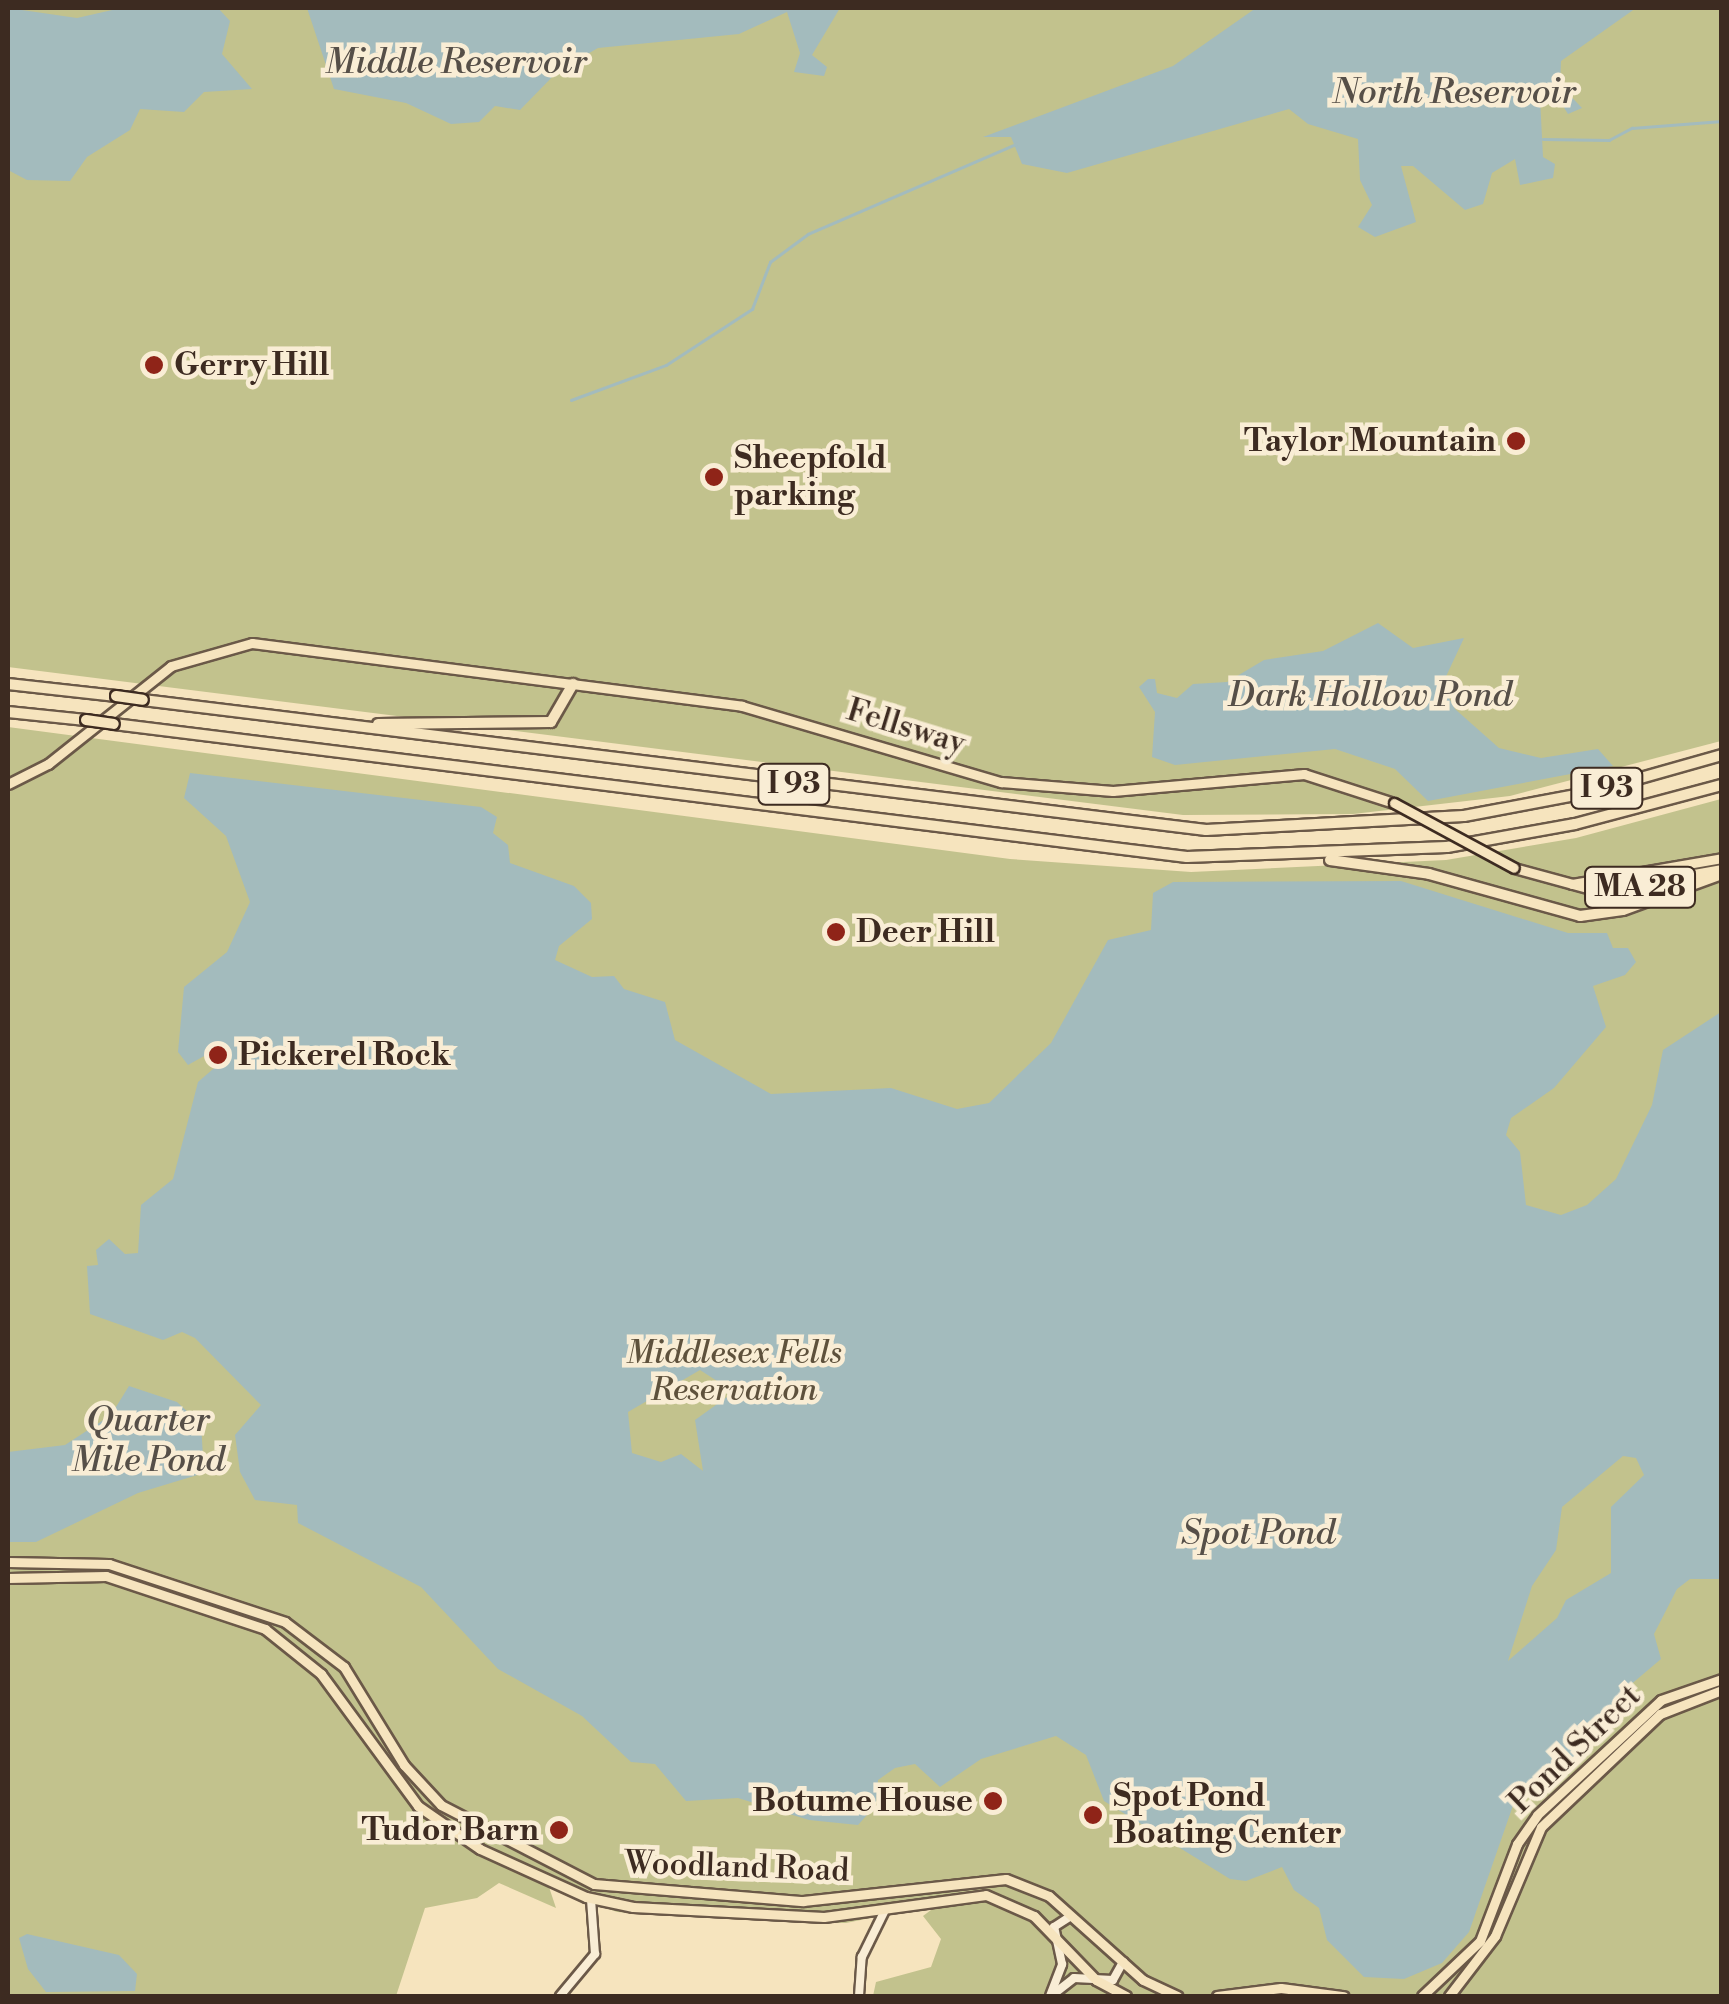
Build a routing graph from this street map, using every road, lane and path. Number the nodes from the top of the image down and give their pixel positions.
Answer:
1 (8, 684) edge
2 (573, 684) junction
3 (8, 712) edge
4 (348, 726) junction
5 (1722, 756) edge
6 (8, 784) edge
7 (1722, 785) edge
8 (1314, 857) junction
9 (1722, 858) edge
10 (1722, 872) edge
11 (1558, 884) junction
12 (8, 1562) edge
13 (8, 1578) edge
14 (286, 1622) junction
15 (277, 1636) junction
16 (1722, 1679) edge
17 (1722, 1690) edge
18 (379, 1720) junction
19 (361, 1731) junction
20 (591, 1899) junction
21 (885, 1910) junction
22 (1073, 1916) junction
23 (1057, 1939) junction
24 (1123, 1962) junction
25 (1096, 1980) junction
26 (1437, 1994) edge
27 (560, 1996) edge
28 (859, 1996) edge
29 (1051, 1996) edge
30 (1126, 1996) edge
31 (1177, 1996) edge
32 (1217, 1996) edge
33 (1343, 1996) edge
34 (1422, 1996) edge
35 (1450, 1996) edge

1 - 4 highway, I 93, bridge
2 - 4 highway
2 - 6 main road, Fellsway / MA 28
2 - 11 main road, Fellsway / MA 28, bridge
3 - 8 highway, I 93, bridge
4 - 5 highway, I 93
7 - 8 highway, I 93
8 - 10 highway
9 - 11 main road, Fellsway / MA 28
10 - 11 main road, Fellsway / MA 28
12 - 14 main road, Woodland Road
13 - 15 main road, Woodland Road
14 - 15 main road
14 - 18 main road, Woodland Road
15 - 19 main road, Woodland Road
16 - 26 main road, Pond Street
17 - 35 main road, Pond Street
18 - 19 main road
18 - 22 main road, Woodland Road
19 - 20 main road, Woodland Road
20 - 21 main road, Woodland Road
20 - 27 street
21 - 23 main road, Woodland Road
21 - 28 street
22 - 23 street
22 - 24 main road, Woodland Road
23 - 25 main road, Woodland Road
23 - 29 street
24 - 25 street
24 - 31 main road, Woodland Road
25 - 29 street
25 - 30 main road, Woodland Road
26 - 34 main road, Pond Street
32 - 33 main road

